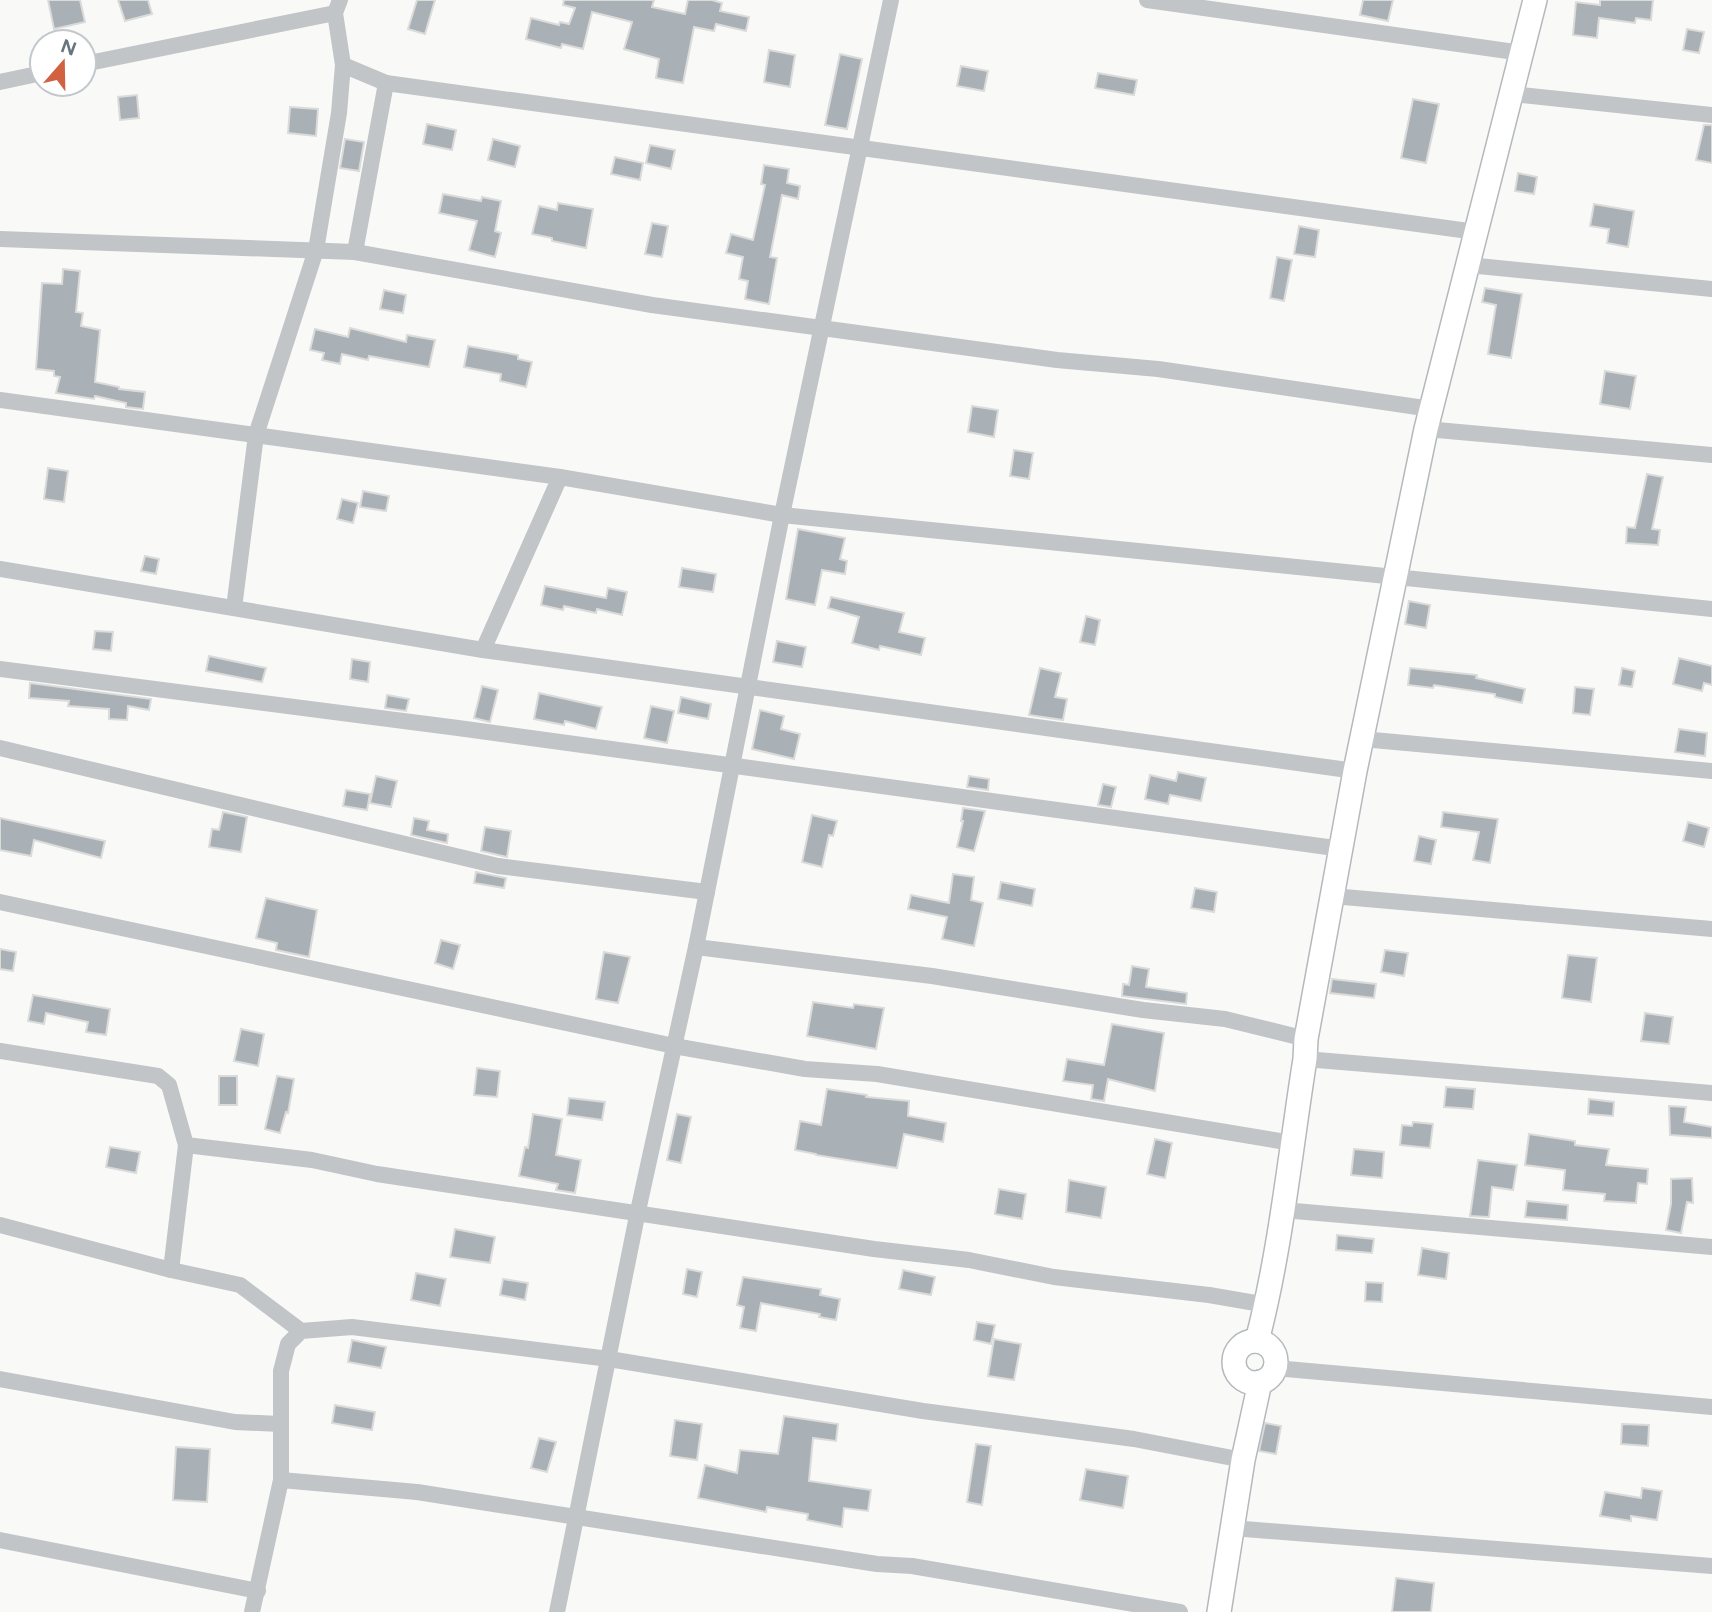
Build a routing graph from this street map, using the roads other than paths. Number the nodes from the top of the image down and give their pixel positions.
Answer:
1 (891, 0) edge
2 (1147, 0) edge
3 (1535, 0) edge
4 (338, 7) edge
5 (1522, 53) junction
6 (98, 61) edge
7 (343, 65) junction
8 (28, 76) edge
9 (0, 82) edge
10 (386, 83) junction
11 (1512, 94) junction
12 (1712, 115) edge
13 (859, 148) junction
14 (1476, 232) junction
15 (0, 239) edge
16 (316, 250) junction
17 (355, 252) junction
18 (1468, 265) junction
19 (1712, 289) edge
20 (822, 328) junction
21 (0, 400) edge
22 (1429, 419) junction
23 (256, 435) junction
24 (1712, 455) edge
25 (560, 478) junction
26 (782, 515) junction
27 (0, 569) edge
28 (1395, 578) junction
29 (234, 608) junction
30 (1712, 609) edge
31 (483, 650) junction
32 (0, 669) edge
33 (747, 688) junction
34 (1362, 739) junction
35 (0, 748) edge
36 (733, 767) junction
37 (1355, 771) junction
38 (1712, 771) edge
39 (1342, 849) junction
40 (707, 892) junction
41 (1332, 896) junction
42 (0, 902) edge
43 (1712, 929) edge
44 (696, 947) junction
45 (674, 1046) junction
46 (1305, 1049) junction
47 (0, 1051) edge
48 (1712, 1093) edge
49 (1292, 1143) junction
50 (186, 1145) junction
51 (1283, 1210) junction
52 (638, 1211) junction
53 (0, 1225) edge
54 (1712, 1247) edge
55 (170, 1270) junction
56 (1266, 1305) junction
57 (301, 1331) junction
58 (1257, 1341) junction
59 (609, 1359) junction
60 (1267, 1375) junction
61 (0, 1379) edge
62 (1712, 1407) edge
63 (280, 1424) junction
64 (1244, 1460) junction
65 (281, 1480) junction
66 (576, 1518) junction
67 (1232, 1528) junction
68 (0, 1540) edge
69 (1712, 1566) edge
70 (258, 1591) junction
71 (252, 1612) edge
72 (557, 1612) edge
73 (1180, 1612) edge
74 (1219, 1612) edge

1 - 13 street
2 - 5 street
3 - 5 main road
4 - 6 street
4 - 7 street
5 - 11 main road
7 - 10 street
7 - 16 street
8 - 9 street
10 - 13 street
10 - 17 street
11 - 12 street
11 - 14 main road
13 - 14 street
13 - 20 street
14 - 18 main road
15 - 16 street
16 - 17 street
16 - 23 street
17 - 20 street
18 - 19 street
18 - 22 main road
20 - 22 street
20 - 26 street
21 - 23 street
22 - 24 street
22 - 28 main road
23 - 25 street
23 - 29 street
25 - 26 street
25 - 31 street
26 - 28 street
26 - 33 street
27 - 29 street
28 - 30 street
28 - 34 main road
29 - 31 street
31 - 33 street
32 - 36 street
33 - 36 street
33 - 37 street
34 - 37 main road
34 - 38 street
35 - 40 street
36 - 39 street
36 - 40 street
37 - 39 main road
39 - 41 main road
40 - 44 street
41 - 43 street
41 - 46 main road
42 - 45 street
44 - 45 street
44 - 46 street
45 - 49 street
45 - 52 street
46 - 48 street
46 - 49 main road
47 - 50 street
49 - 51 main road
50 - 52 street
50 - 55 street
51 - 54 street
51 - 56 main road
52 - 56 street
52 - 59 street
53 - 55 street
55 - 57 street
56 - 58 main road
57 - 59 street
57 - 63 street
58 - 60 main road
58 - 60 main road
59 - 64 street
59 - 66 street
60 - 62 street
60 - 64 main road
61 - 63 street
63 - 65 street
64 - 67 main road
65 - 66 street
65 - 70 street
66 - 72 street
66 - 73 street
67 - 69 street
67 - 74 main road
68 - 70 street
70 - 71 street

